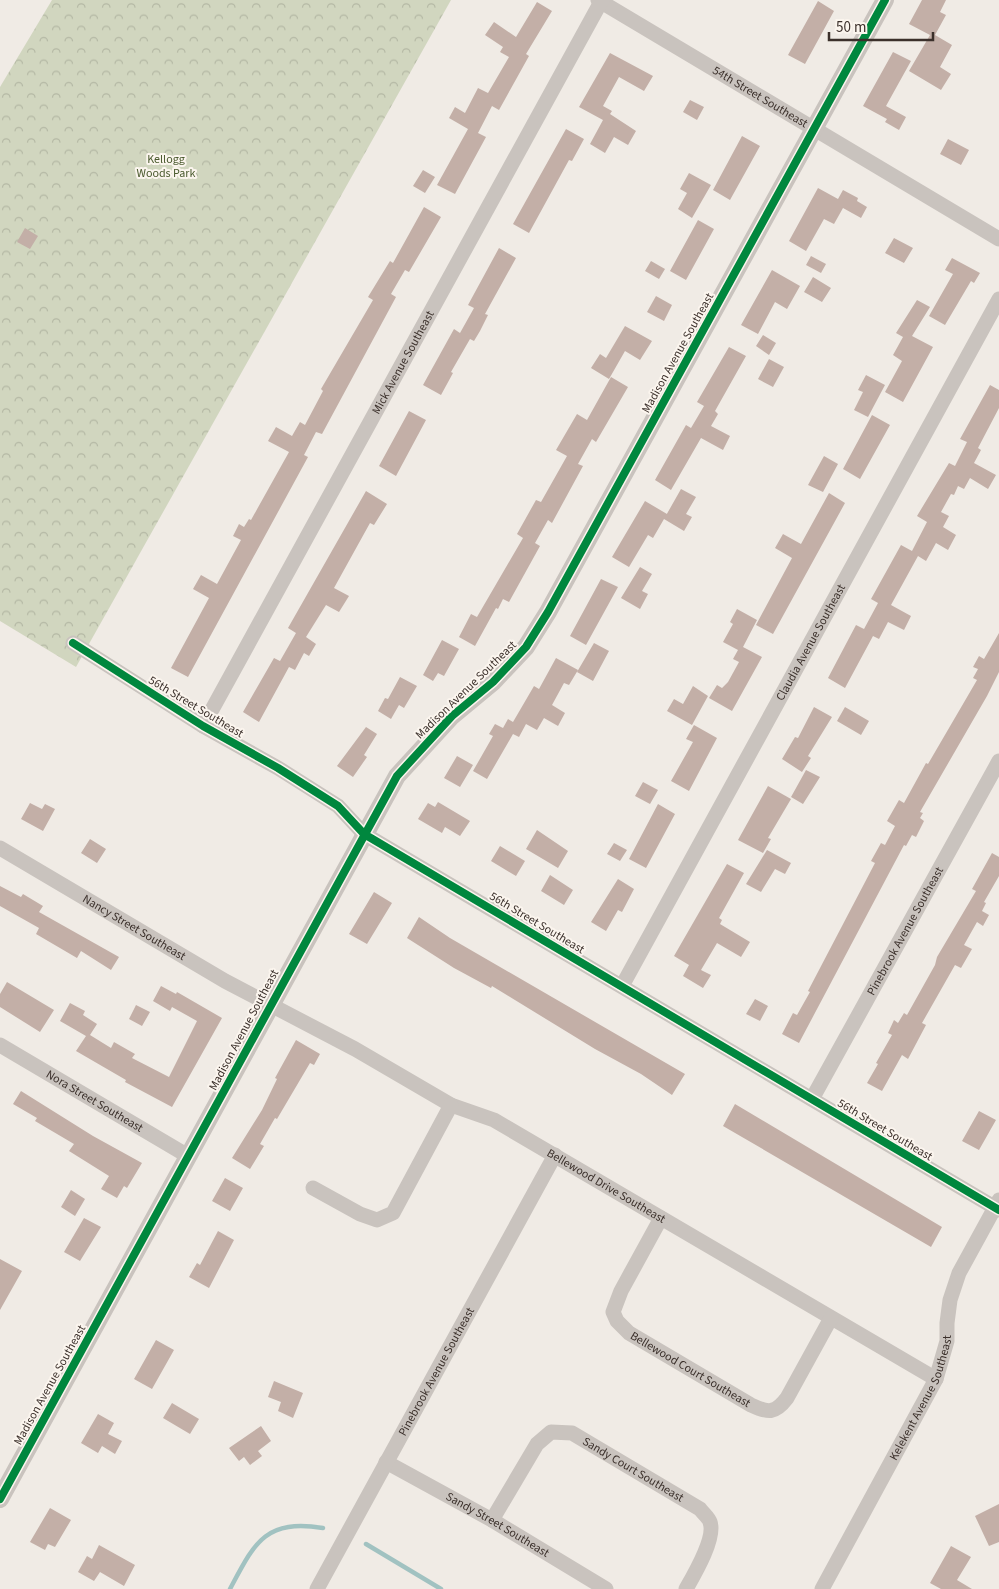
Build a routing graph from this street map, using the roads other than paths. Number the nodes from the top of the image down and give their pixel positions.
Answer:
1 (885, 0) edge
2 (601, 1) edge
3 (813, 128) junction
4 (999, 239) edge
5 (999, 299) edge
6 (73, 643) dead end
7 (204, 726) junction
8 (999, 761) edge
9 (364, 834) junction
10 (0, 848) edge
11 (622, 986) junction
12 (271, 1004) junction
13 (0, 1045) edge
14 (812, 1099) junction
15 (451, 1105) junction
16 (555, 1155) junction
17 (188, 1156) junction
18 (313, 1188) dead end
19 (998, 1206) edge
20 (661, 1218) junction
21 (830, 1318) junction
22 (936, 1379) junction
23 (386, 1462) junction
24 (1, 1494) edge
25 (492, 1520) junction
26 (317, 1589) edge
27 (606, 1589) edge
28 (686, 1589) edge
29 (822, 1589) edge

1 - 3 street, Madison Avenue Southeast
2 - 3 street, 54th Street Southeast
2 - 7 street, Mick Avenue Southeast
3 - 4 street, 54th Street Southeast
3 - 9 street, Madison Avenue Southeast
5 - 11 street, Claudia Avenue Southeast
6 - 7 street, 56th Street Southeast
7 - 9 street, 56th Street Southeast
8 - 14 street, Pinebrook Avenue Southeast
9 - 11 street, 56th Street Southeast
9 - 12 street, Madison Avenue Southeast
10 - 12 street, Nancy Street Southeast
11 - 14 street, 56th Street Southeast
12 - 15 street, Bellewood Drive Southeast
12 - 17 street, Madison Avenue Southeast
13 - 17 street, Nora Street Southeast
14 - 19 street, 56th Street Southeast
15 - 16 street, Bellewood Drive Southeast
15 - 18 street
16 - 20 street, Bellewood Drive Southeast
16 - 23 street, Pinebrook Avenue Southeast
17 - 24 street, Madison Avenue Southeast
19 - 22 street, Kelekent Avenue Southeast
20 - 21 street, Bellewood Drive Southeast
20 - 21 street, Bellewood Court Southeast
21 - 22 street, Bellewood Drive Southeast
22 - 29 street, Kelekent Avenue Southeast
23 - 25 street, Sandy Street Southeast
23 - 26 street, Pinebrook Avenue Southeast
25 - 27 street, Sandy Street Southeast
25 - 28 street, Sandy Court Southeast

